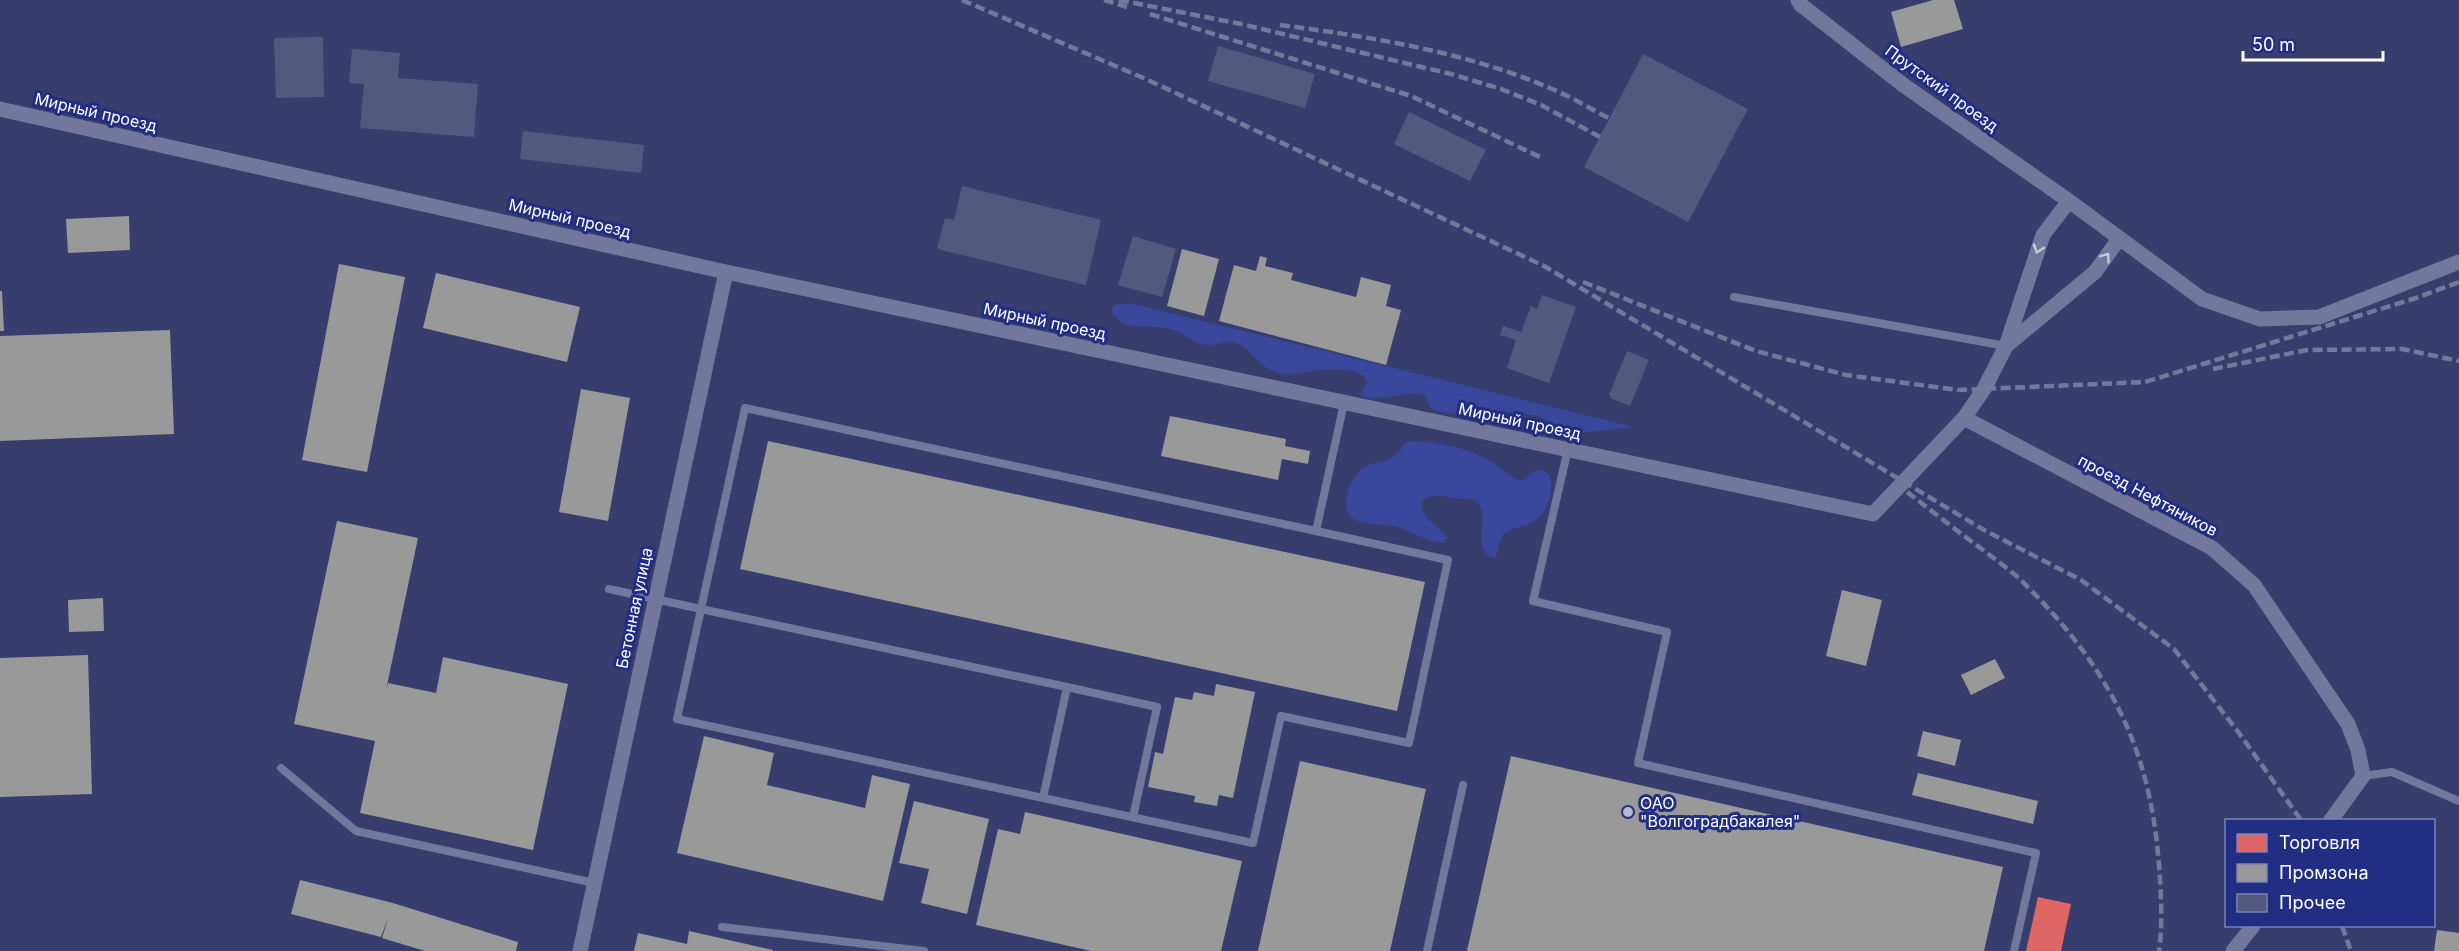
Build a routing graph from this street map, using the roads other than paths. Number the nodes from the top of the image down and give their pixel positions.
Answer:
1 (1798, 0) edge
2 (0, 109) edge
3 (2069, 201) junction
4 (2119, 239) junction
5 (2459, 262) edge
6 (726, 272) junction
7 (1734, 297) dead end
8 (2006, 346) junction
9 (1344, 403) junction
10 (1964, 418) junction
11 (1568, 449) junction
12 (1316, 531) junction
13 (609, 589) dead end
14 (655, 599) junction
15 (701, 609) junction
16 (1066, 687) junction
17 (281, 768) dead end
18 (2363, 776) junction
19 (1463, 785) dead end
20 (1043, 798) junction
21 (2459, 801) edge
22 (1133, 817) junction
23 (2332, 819) edge
24 (594, 883) junction
25 (722, 927) dead end
26 (2252, 927) edge
27 (580, 951) edge
28 (924, 951) edge
29 (1427, 951) edge
30 (2014, 951) edge
31 (2234, 951) edge

1 - 3 street, Прутский проезд
2 - 6 street, Мирный проезд
3 - 4 street, Прутский проезд
3 -> 8 street
4 - 5 street, Прутский проезд
8 -> 4 street
6 - 9 street, Мирный проезд
6 - 14 street, Бетонная улица
7 - 8 lane
8 - 10 street, Мирный проезд
9 - 11 street, Мирный проезд
9 - 12 lane
10 - 11 street, Мирный проезд
10 - 18 street, проезд Нефтяников
11 - 30 lane
12 - 15 lane
12 - 22 lane
13 - 14 lane
14 - 15 lane
14 - 24 street, Бетонная улица
15 - 16 lane
15 - 20 lane
16 - 20 lane
16 - 22 lane
17 - 24 lane
18 - 21 lane
18 - 23 street
19 - 29 lane
20 - 22 lane
24 - 27 street, Бетонная улица
25 - 28 lane
26 - 31 street

